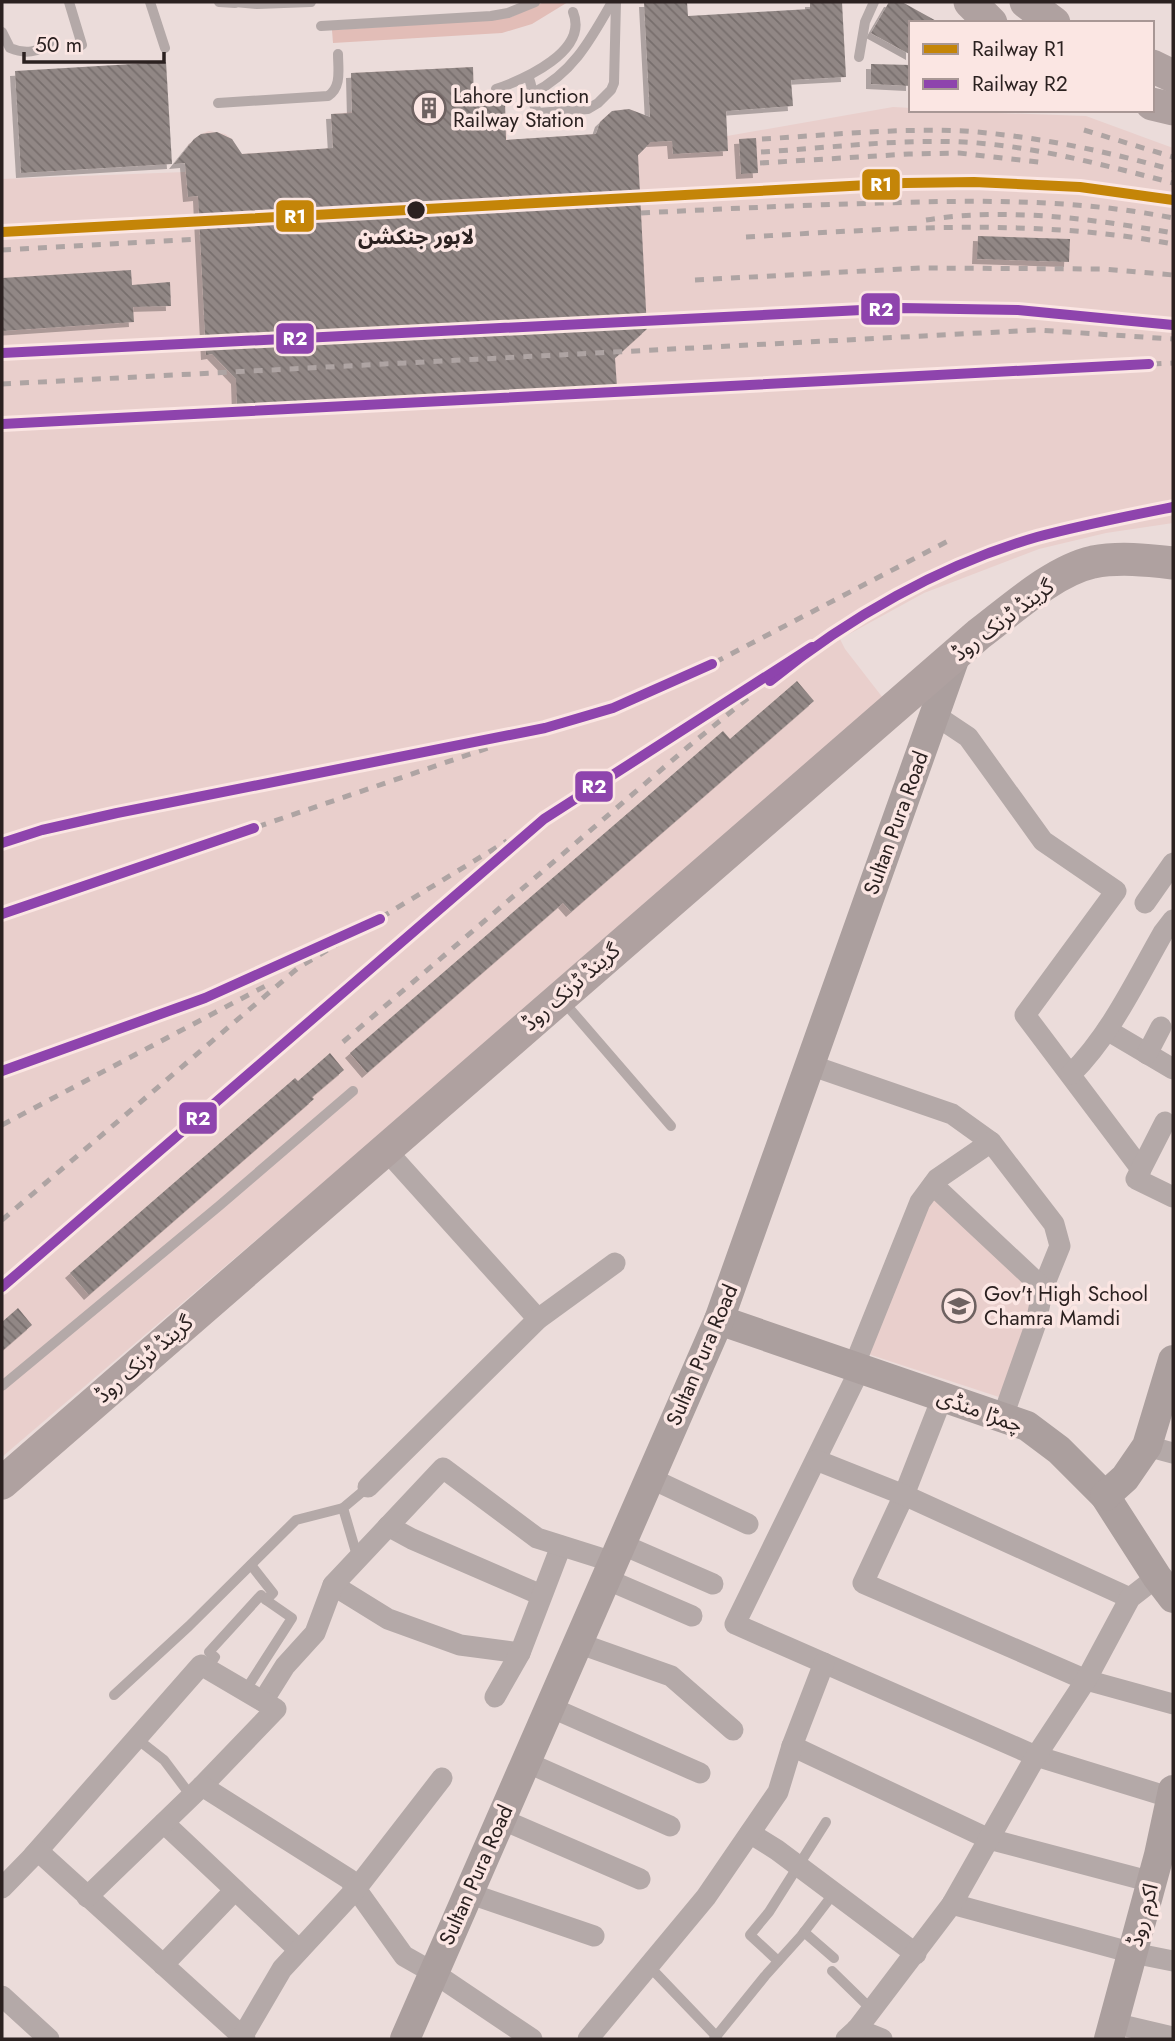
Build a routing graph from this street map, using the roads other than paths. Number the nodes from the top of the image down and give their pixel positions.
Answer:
1 (69, 2) edge
2 (150, 2) edge
3 (219, 2) edge
4 (311, 2) edge
5 (535, 2) edge
6 (614, 2) edge
7 (874, 2) edge
8 (970, 2) edge
9 (1026, 2) edge
10 (235, 3) edge
11 (573, 12) dead end
12 (989, 21) edge
13 (1051, 21) edge
14 (321, 26) dead end
15 (2, 32) edge
16 (50, 42) dead end
17 (82, 45) dead end
18 (166, 48) dead end
19 (338, 54) dead end
20 (859, 57) dead end
21 (527, 77) junction
22 (496, 89) dead end
23 (533, 93) junction
24 (218, 103) dead end
25 (1154, 104) edge
26 (1173, 108) edge
27 (1150, 112) edge
28 (1173, 126) edge
29 (1173, 564) edge
30 (956, 654) junction
31 (934, 715) junction
32 (1173, 863) edge
33 (1145, 904) dead end
34 (1170, 931) edge
35 (559, 998) junction
36 (1161, 1027) dead end
37 (1107, 1030) junction
38 (1147, 1054) junction
39 (810, 1065) junction
40 (1173, 1069) edge
41 (1071, 1074) junction
42 (353, 1091) dead end
43 (1165, 1122) dead end
44 (671, 1126) dead end
45 (991, 1142) junction
46 (385, 1149) junction
47 (1141, 1169) junction
48 (933, 1185) junction
49 (1170, 1188) edge
50 (615, 1262) dead end
51 (1043, 1288) junction
52 (538, 1319) junction
53 (719, 1320) junction
54 (1173, 1360) edge
55 (857, 1368) junction
56 (2, 1385) edge
57 (942, 1398) junction
58 (1002, 1419) junction
59 (1160, 1449) edge
60 (816, 1460) junction
61 (650, 1478) junction
62 (2, 1483) edge
63 (368, 1487) joint
64 (904, 1495) junction
65 (1105, 1496) junction
66 (343, 1508) junction
67 (748, 1524) dead end
68 (388, 1526) junction
69 (561, 1546) junction
70 (358, 1559) junction
71 (613, 1562) junction
72 (251, 1565) junction
73 (713, 1584) dead end
74 (333, 1585) junction
75 (1165, 1587) edge
76 (541, 1595) junction
77 (1130, 1598) junction
78 (266, 1600) junction
79 (692, 1616) dead end
80 (578, 1643) junction
81 (520, 1653) junction
82 (824, 1663) junction
83 (207, 1669) junction
84 (1086, 1680) junction
85 (114, 1695) dead end
86 (254, 1696) junction
87 (495, 1697) dead end
88 (1173, 1704) edge
89 (550, 1707) junction
90 (733, 1730) dead end
91 (137, 1738) junction
92 (792, 1746) junction
93 (1036, 1756) junction
94 (526, 1762) junction
95 (699, 1773) dead end
96 (442, 1778) dead end
97 (197, 1791) junction
98 (1172, 1794) edge
99 (501, 1819) junction
100 (826, 1822) dead end
101 (164, 1823) junction
102 (670, 1826) dead end
103 (750, 1833) junction
104 (989, 1839) junction
105 (33, 1856) junction
106 (1162, 1865) edge
107 (798, 1866) junction
108 (640, 1879) dead end
109 (2, 1888) edge
110 (356, 1889) junction
111 (235, 1890) junction
112 (834, 1893) junction
113 (468, 1894) junction
114 (87, 1897) junction
115 (952, 1904) junction
116 (804, 1932) junction
117 (594, 1936) dead end
118 (299, 1950) junction
119 (1133, 1953) junction
120 (916, 1954) junction
121 (834, 1958) dead end
122 (778, 1961) junction
123 (1173, 1961) edge
124 (163, 1965) junction
125 (648, 1965) junction
126 (832, 1971) dead end
127 (434, 1973) junction
128 (2, 1996) edge
129 (872, 2010) junction
130 (1111, 2031) edge
131 (852, 2034) edge
132 (1173, 2037) edge
133 (716, 2038) edge
134 (49, 2039) edge
135 (243, 2039) edge
136 (404, 2039) edge
137 (532, 2039) edge
138 (588, 2039) edge
139 (882, 2039) edge

1 - 17 lane
2 - 18 lane
3 - 10 lane
4 - 10 lane
5 - 14 lane
6 - 23 lane
6 - 23 lane
7 - 20 lane
8 - 12 main road
9 - 13 main road
11 - 21 lane
15 - 16 lane
19 - 24 lane
21 - 22 lane
21 - 23 lane
25 - 26 main road
27 - 28 street
29 - 30 main road, گرینڈ ٹرنک روڈ
30 - 31 main road, Sultan Pura Road
30 - 35 main road, گرینڈ ٹرنک روڈ
31 - 39 main road, Sultan Pura Road
31 - 41 street
32 - 33 street
34 - 37 street
35 - 44 lane
35 - 46 main road, گرینڈ ٹرنک روڈ
36 - 38 street
37 - 38 street
37 - 41 street
38 - 40 street
39 - 45 street
39 - 53 main road, Sultan Pura Road
41 - 47 street
42 - 56 lane
43 - 47 street
45 - 48 street
45 - 51 street
46 - 52 street
46 - 62 main road, گرینڈ ٹرنک روڈ
47 - 49 street
48 - 51 street
48 - 55 street
50 - 52 street
51 - 58 street
52 - 63 street
53 - 55 main road, چمڑا منڈی
53 - 61 main road, Sultan Pura Road
54 - 59 main road
55 - 57 main road, چمڑا منڈی
55 - 60 street
57 - 58 main road, چمڑا منڈی
57 - 64 street
58 - 65 main road, چمڑا منڈی
59 - 65 main road
60 - 64 street
60 - 82 street
61 - 67 street
61 - 71 main road, Sultan Pura Road
63 - 66 lane
64 - 77 street
64 - 84 street
65 - 75 main road, چمڑا منڈی
66 - 70 lane
66 - 72 lane
68 - 69 street
68 - 70 street
68 - 76 street
69 - 71 street
69 - 76 street
70 - 74 street
71 - 73 street
71 - 79 street
71 - 80 main road, Sultan Pura Road
72 - 78 lane
72 - 85 lane
74 - 81 street
74 - 86 street
75 - 77 street
76 - 81 street
77 - 84 street
78 - 83 lane
78 - 86 lane
80 - 89 main road, Sultan Pura Road
80 - 90 street
81 - 87 street
82 - 92 street
82 - 93 street
83 - 86 street
83 - 91 street
84 - 88 street
84 - 93 street
86 - 97 street
89 - 94 main road, Sultan Pura Road
89 - 95 street
91 - 97 lane
91 - 105 street
92 - 103 street
92 - 104 street
93 - 98 street
93 - 104 street
94 - 99 main road, Sultan Pura Road
94 - 102 street
96 - 110 street
97 - 101 street
97 - 110 street
98 - 106 main road, اکرم روڈ
99 - 108 street
99 - 113 main road, Sultan Pura Road
100 - 107 lane
101 - 111 street
101 - 114 street
103 - 107 street
103 - 125 street
104 - 106 street
104 - 115 street
105 - 109 street
105 - 114 street
106 - 119 main road, اکرم روڈ
107 - 112 street
107 - 122 lane
110 - 118 street
110 - 127 street
111 - 118 street
111 - 124 street
112 - 116 lane
112 - 120 street
113 - 117 street
113 - 127 main road, Sultan Pura Road
114 - 124 street
115 - 119 street
115 - 120 street
116 - 121 lane
116 - 122 lane
118 - 135 street
119 - 123 street
119 - 130 main road, اکرم روڈ
120 - 129 street
122 - 133 lane
124 - 135 street
125 - 133 lane
125 - 138 street
126 - 129 lane
127 - 136 main road, Sultan Pura Road
127 - 137 street
128 - 134 street
129 - 131 street
130 - 132 street
131 - 139 street

